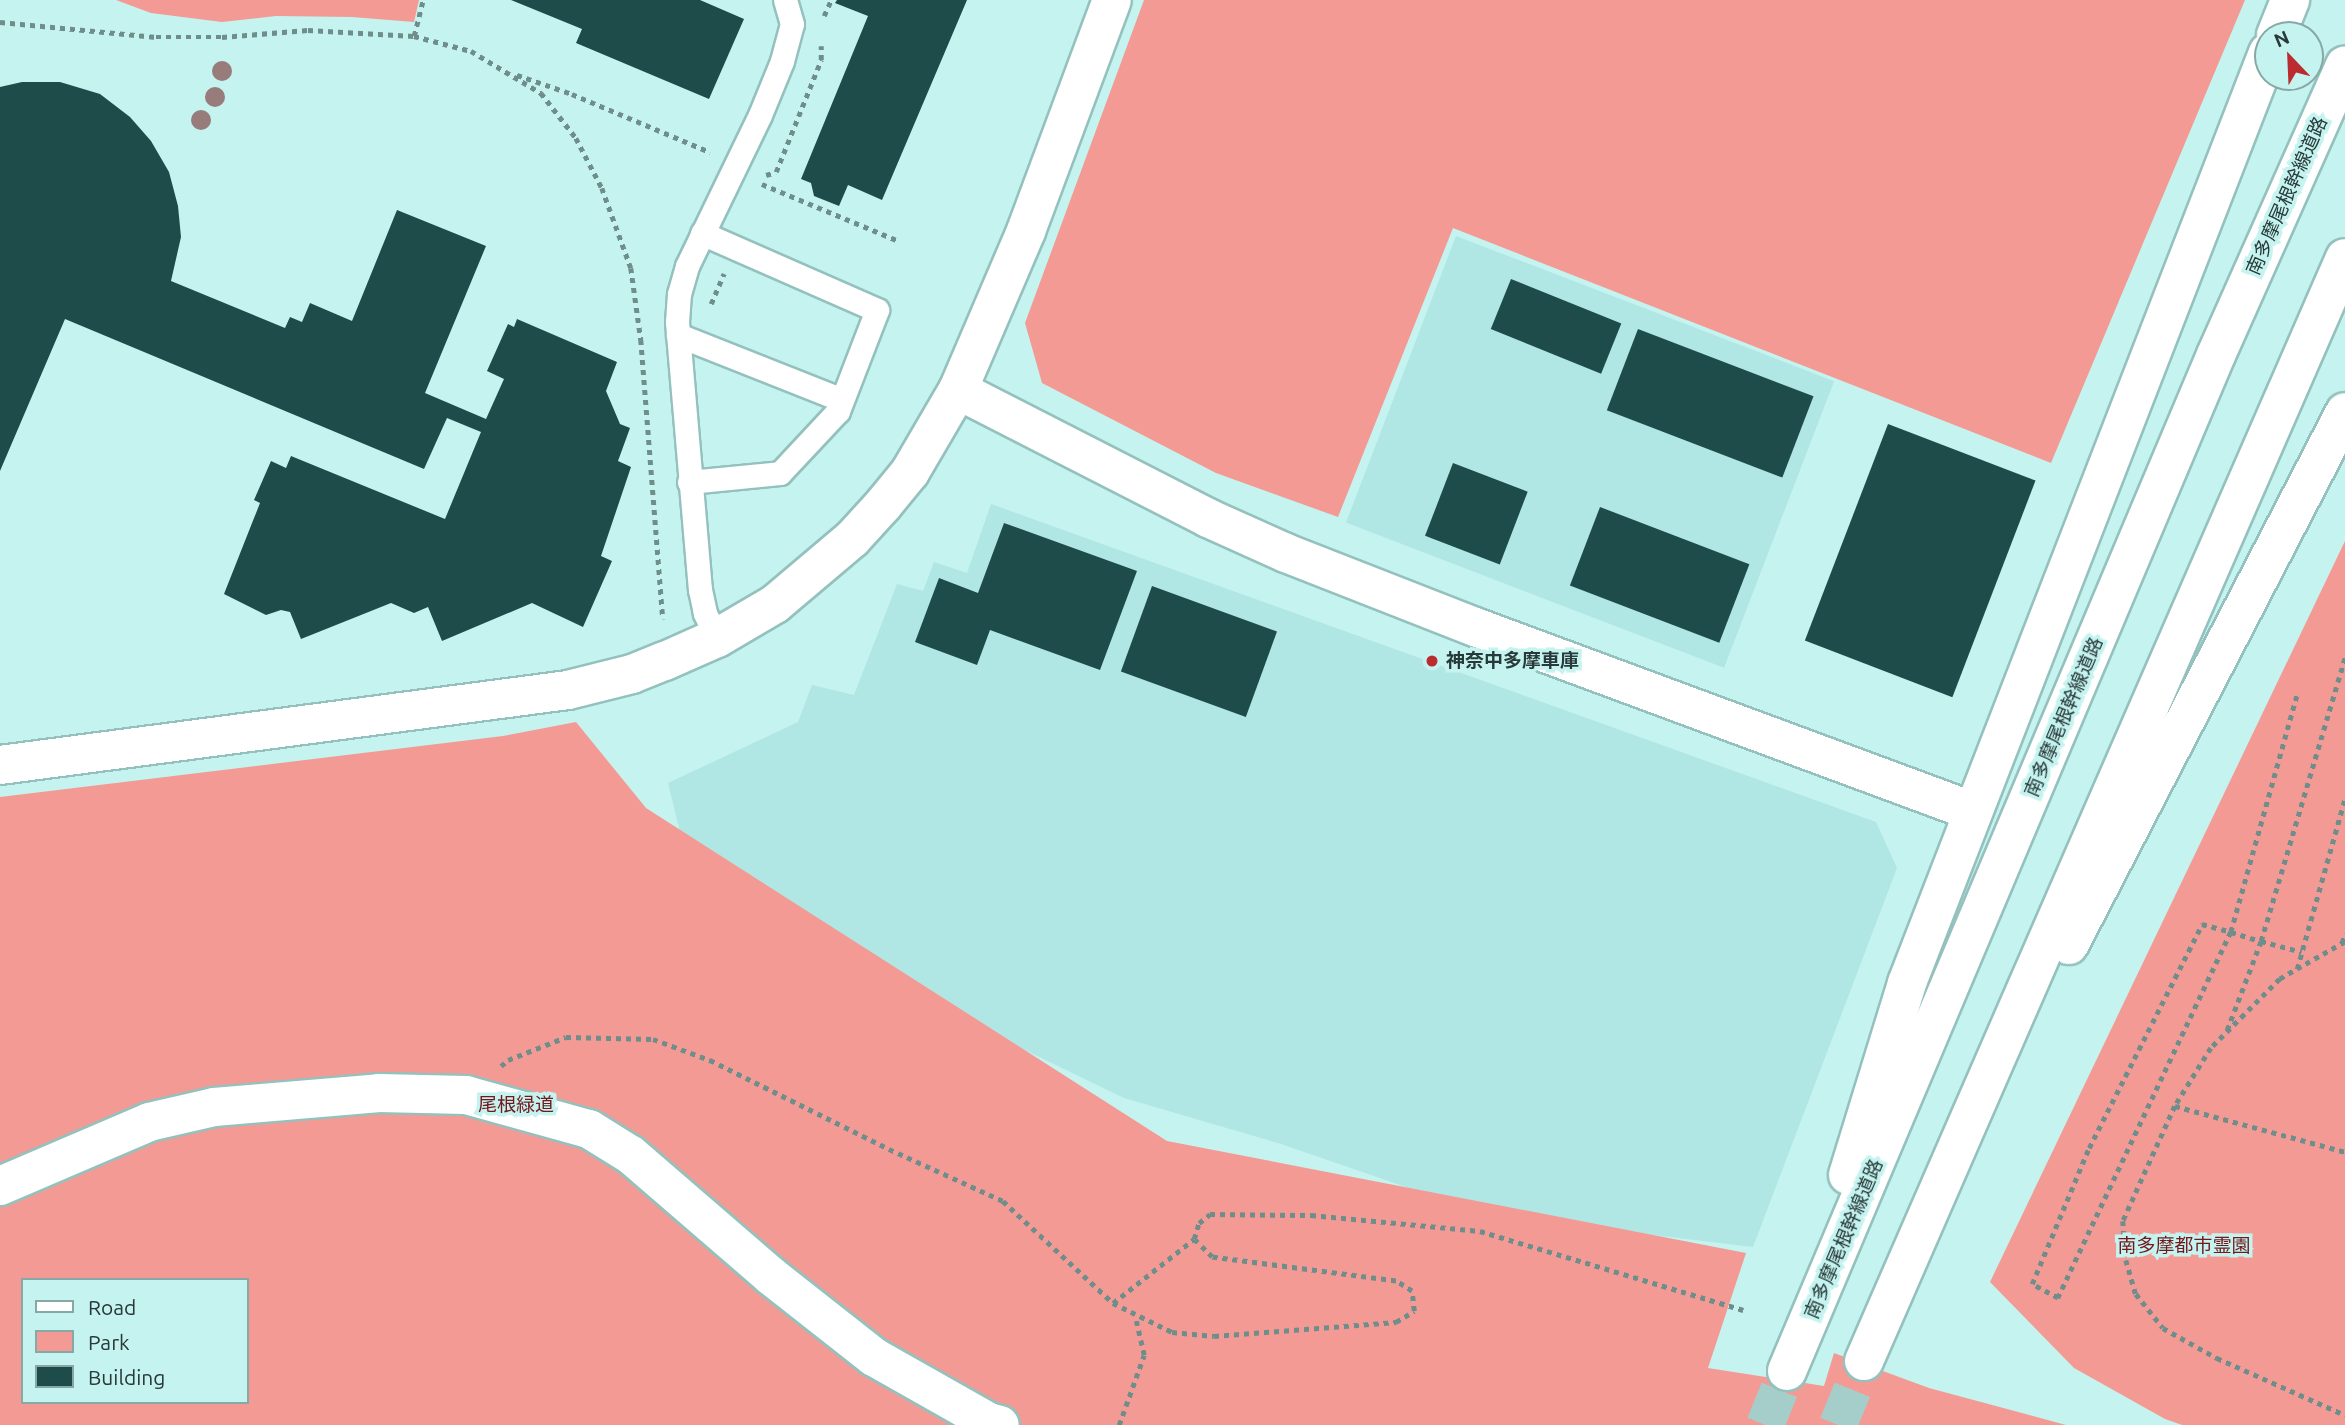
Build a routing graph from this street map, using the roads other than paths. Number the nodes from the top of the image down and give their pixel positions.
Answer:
1 (1112, 0) edge
2 (2290, 0) edge
3 (790, 4) edge
4 (2282, 21) edge
5 (2345, 65) edge
6 (2254, 89) edge
7 (702, 233) junction
8 (2345, 258) edge
9 (678, 335) junction
10 (958, 390) junction
11 (842, 400) junction
12 (2345, 412) edge
13 (689, 482) junction
14 (718, 638) junction
15 (0, 765) edge
16 (1972, 811) junction
17 (0, 1186) edge
18 (1926, 1220) junction
19 (1864, 1361) tunnel mouth
20 (1000, 1425) edge

1 - 10 main road
2 - 4 main road
3 - 7 lane
5 - 16 main road, 南多摩尾根幹線道路
6 - 16 main road
7 - 9 lane
7 - 11 lane
8 - 18 main road
9 - 11 lane
9 - 13 lane
10 - 14 main road
10 - 16 main road
11 - 13 lane
12 - 18 main road
13 - 14 lane
14 - 15 main road
17 - 20 main road
18 - 19 main road

